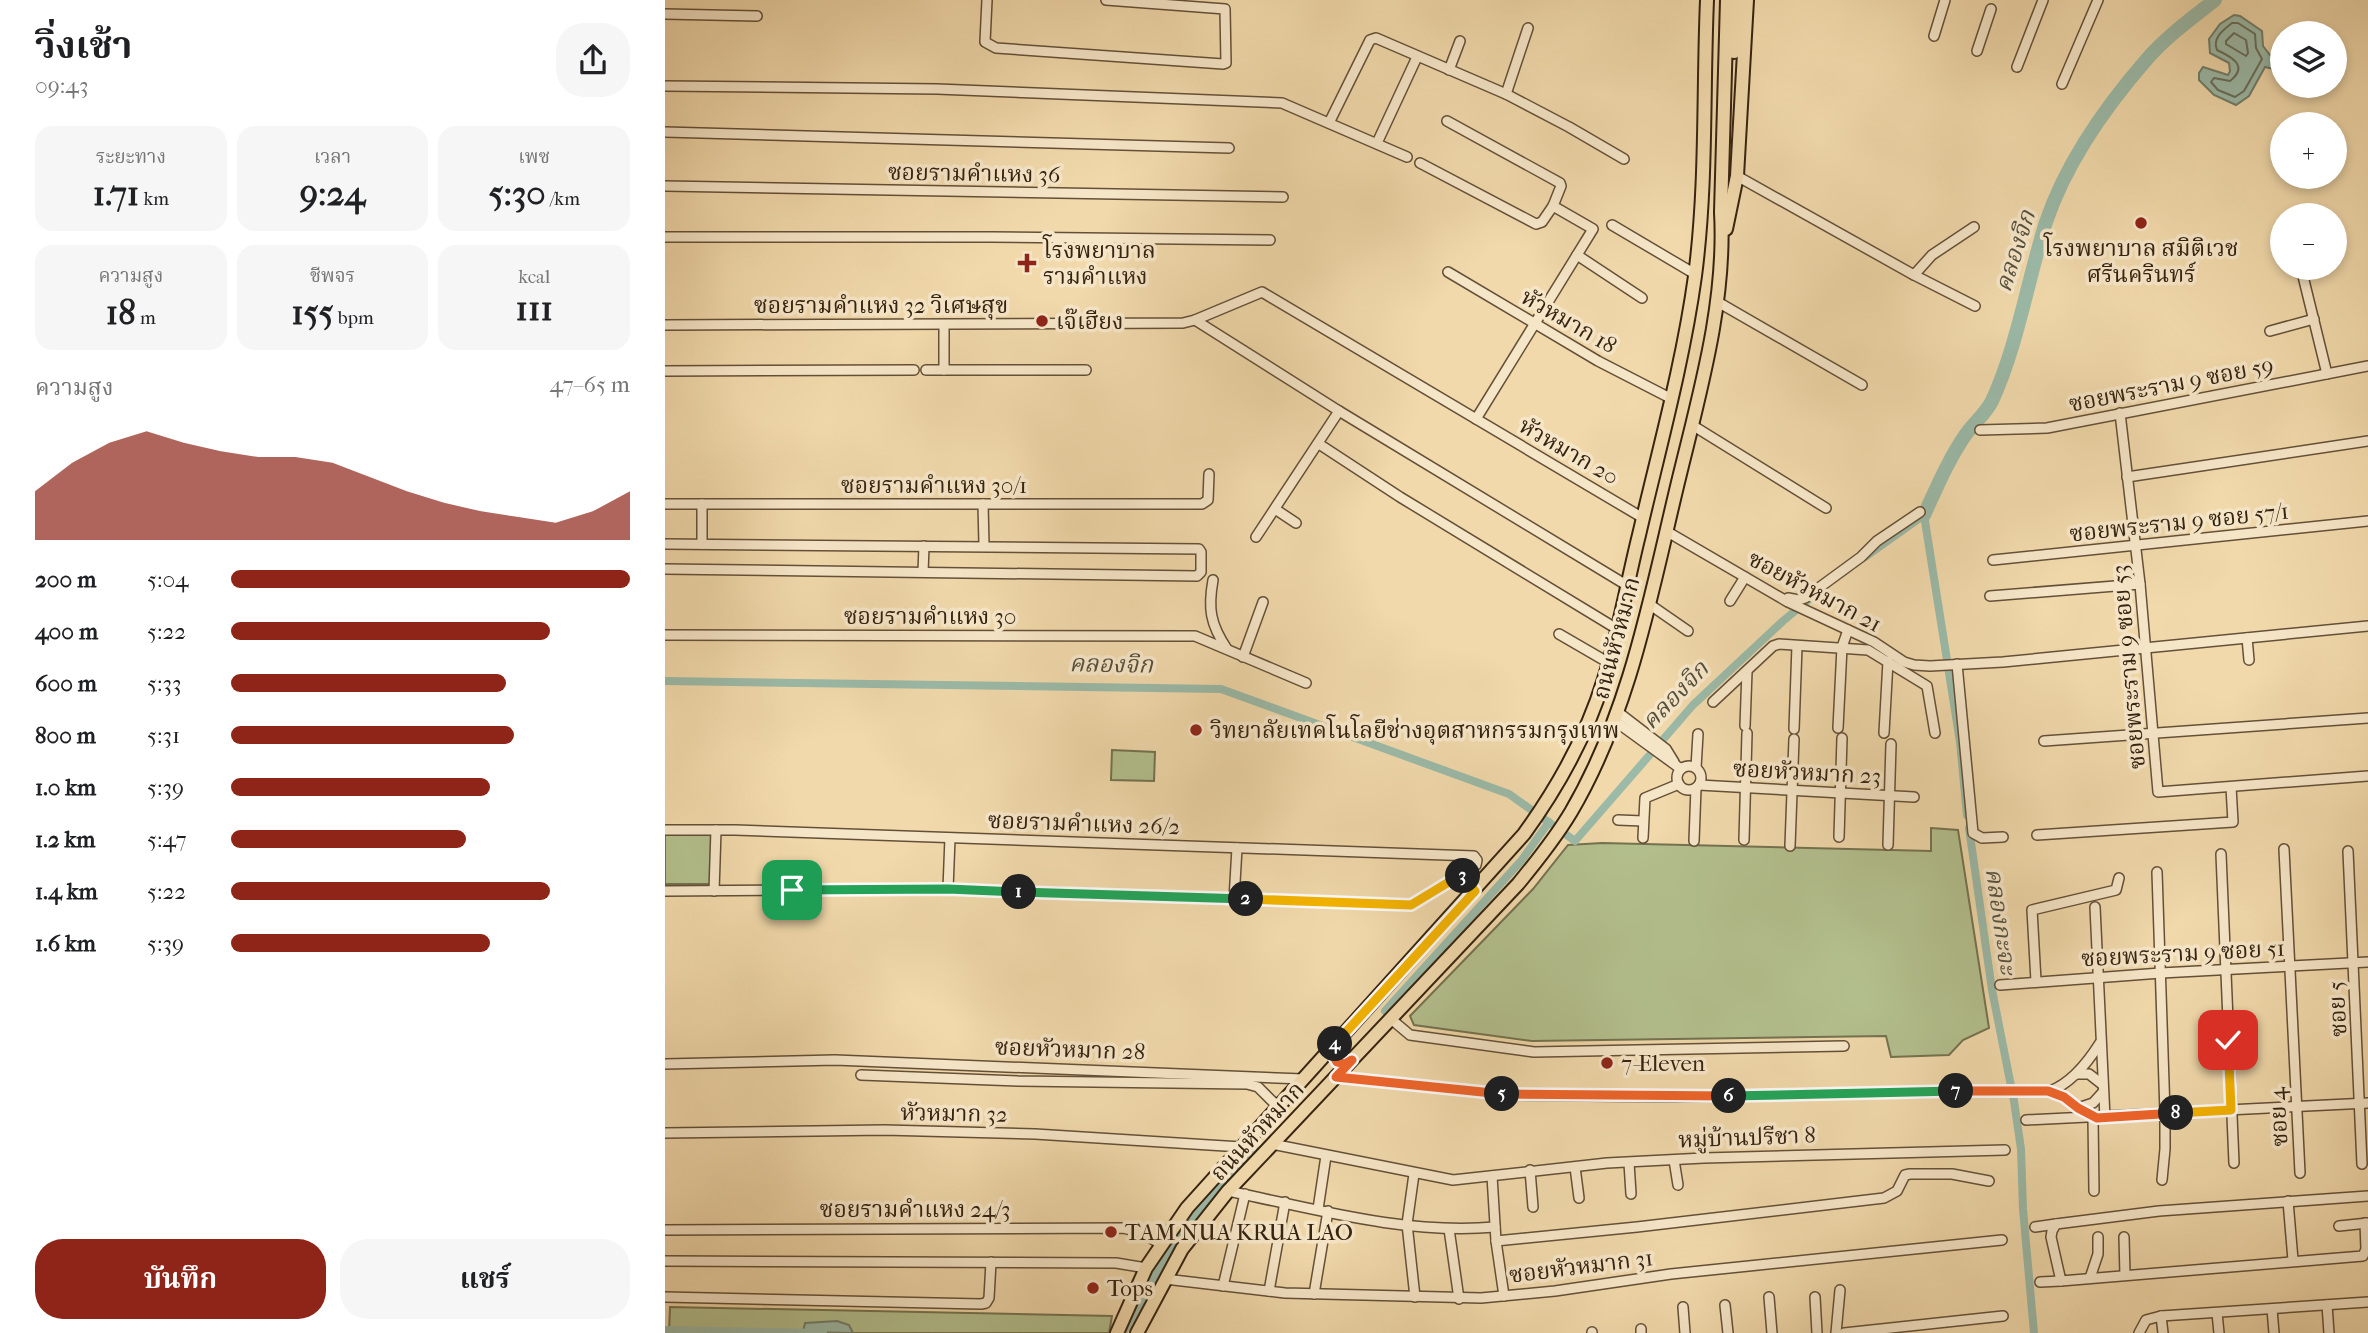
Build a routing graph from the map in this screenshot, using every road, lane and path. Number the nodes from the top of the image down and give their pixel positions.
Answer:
1 (987, 0) edge
2 (1106, 0) edge
3 (1707, 0) edge
4 (1727, 0) edge
5 (1736, 0) edge
6 (1747, 0) edge
7 (1945, 0) edge
8 (2043, 0) edge
9 (2098, 0) edge
10 (1991, 9) dead end
11 (665, 14) edge
12 (757, 16) dead end
13 (1528, 28) dead end
14 (1934, 36) dead end
15 (1460, 41) dead end
16 (1977, 51) dead end
17 (1417, 57) junction
18 (2017, 67) dead end
19 (1449, 70) junction
20 (2062, 84) dead end
21 (665, 86) edge
22 (1506, 94) junction
23 (1447, 121) dead end
24 (1329, 123) junction
25 (665, 132) edge
26 (1377, 143) junction
27 (1229, 148) dead end
28 (1723, 151) junction
29 (1407, 157) dead end
30 (1624, 159) dead end
31 (1420, 163) dead end
32 (1737, 176) junction
33 (665, 186) edge
34 (1283, 197) dead end
35 (1553, 206) junction
36 (1612, 225) dead end
37 (1974, 227) dead end
38 (665, 237) edge
39 (1270, 240) dead end
40 (1723, 243) junction
41 (1577, 256) junction
42 (1448, 272) dead end
43 (1695, 274) junction
44 (1914, 275) junction
45 (2304, 280) edge
46 (1642, 298) dead end
47 (1716, 301) junction
48 (1975, 306) dead end
49 (2314, 319) junction
50 (1195, 320) junction
51 (1534, 323) junction
52 (665, 325) edge
53 (944, 325) junction
54 (2270, 331) dead end
55 (2368, 366) edge
56 (914, 370) dead end
57 (926, 370) dead end
58 (944, 370) junction
59 (1086, 370) dead end
60 (665, 371) edge
61 (2327, 374) junction
62 (1862, 385) dead end
63 (1671, 399) junction
64 (1339, 411) junction
65 (2120, 413) junction
66 (1476, 419) junction
67 (1692, 425) junction
68 (1980, 430) dead end
69 (2368, 441) edge
70 (1319, 444) junction
71 (1209, 474) dead end
72 (2127, 477) junction
73 (1647, 501) junction
74 (665, 504) edge
75 (702, 504) junction
76 (983, 504) junction
77 (1672, 506) junction
78 (1826, 508) dead end
79 (1275, 509) junction
80 (1920, 512) dead end
81 (1643, 517) junction
82 (2368, 521) edge
83 (1296, 523) dead end
84 (1666, 531) junction
85 (1256, 537) dead end
86 (1638, 538) junction
87 (665, 544) edge
88 (702, 544) junction
89 (983, 545) junction
90 (924, 546) junction
91 (2136, 546) junction
92 (1661, 550) junction
93 (1993, 560) dead end
94 (665, 569) edge
95 (923, 572) junction
96 (1745, 577) junction
97 (1213, 580) dead end
98 (2140, 584) junction
99 (1627, 586) junction
100 (1990, 596) dead end
101 (1785, 600) junction
102 (1730, 601) dead end
103 (1263, 602) dead end
104 (1649, 604) junction
105 (2368, 626) edge
106 (1617, 629) junction
107 (1848, 630) junction
108 (1688, 631) dead end
109 (1559, 634) dead end
110 (665, 635) edge
111 (2247, 638) junction
112 (1797, 646) junction
113 (1842, 647) junction
114 (2146, 647) junction
115 (1228, 650) junction
116 (1244, 657) junction
117 (2249, 660) dead end
118 (1888, 661) junction
119 (1609, 663) junction
120 (1955, 665) junction
121 (1747, 671) junction
122 (1306, 683) dead end
123 (1713, 702) dead end
124 (1617, 717) junction
125 (2368, 718) edge
126 (1884, 733) dead end
127 (1935, 733) dead end
128 (1697, 734) dead end
129 (2155, 734) junction
130 (2043, 741) dead end
131 (1891, 744) dead end
132 (1678, 766) junction
133 (1696, 768) junction
134 (2368, 776) edge
135 (1679, 784) junction
136 (1697, 786) junction
137 (2231, 787) junction
138 (1745, 788) junction
139 (1792, 791) junction
140 (1840, 795) junction
141 (1889, 796) junction
142 (1914, 797) dead end
143 (1618, 820) dead end
144 (1643, 821) junction
145 (665, 830) edge
146 (716, 830) junction
147 (2037, 835) dead end
148 (2003, 837) dead end
149 (950, 838) junction
150 (1643, 838) dead end
151 (1839, 838) dead end
152 (1694, 841) dead end
153 (1744, 841) dead end
154 (1888, 845) dead end
155 (1790, 846) dead end
156 (1237, 848) junction
157 (2284, 849) dead end
158 (2348, 851) dead end
159 (2221, 854) dead end
160 (2157, 872) dead end
161 (1462, 874) junction
162 (2119, 878) dead end
163 (948, 889) junction
164 (665, 891) edge
165 (714, 891) junction
166 (1475, 891) junction
167 (1234, 899) junction
168 (2095, 907) dead end
169 (2368, 962) edge
170 (2354, 963) junction
171 (2291, 967) junction
172 (2226, 970) junction
173 (2161, 973) junction
174 (2098, 977) junction
175 (2036, 981) junction
176 (2000, 985) dead end
177 (1391, 1019) junction
178 (2101, 1042) junction
179 (1336, 1044) junction
180 (1844, 1046) dead end
181 (1352, 1060) junction
182 (665, 1064) edge
183 (2076, 1074) junction
184 (861, 1075) dead end
185 (1336, 1077) junction
186 (1303, 1079) junction
187 (2103, 1088) junction
188 (2048, 1091) junction
189 (1290, 1093) junction
190 (2364, 1103) edge
191 (2296, 1106) junction
192 (1278, 1107) junction
193 (2078, 1108) junction
194 (1306, 1109) junction
195 (2231, 1110) junction
196 (2165, 1113) junction
197 (2098, 1118) junction
198 (2026, 1120) dead end
199 (665, 1133) edge
200 (1272, 1144) junction
201 (1241, 1147) junction
202 (2005, 1150) dead end
203 (1327, 1156) junction
204 (1674, 1160) junction
205 (1629, 1163) junction
206 (2234, 1163) dead end
207 (2362, 1164) dead end
208 (1575, 1167) junction
209 (1529, 1170) junction
210 (2300, 1173) dead end
211 (1415, 1174) junction
212 (1492, 1176) junction
213 (2162, 1180) dead end
214 (1989, 1181) dead end
215 (1678, 1185) dead end
216 (1228, 1191) junction
217 (2094, 1191) dead end
218 (1245, 1194) junction
219 (1631, 1194) dead end
220 (2368, 1196) edge
221 (1579, 1198) dead end
222 (2288, 1201) junction
223 (1285, 1202) junction
224 (1533, 1207) dead end
225 (1323, 1210) junction
226 (2366, 1223) edge
227 (1406, 1224) junction
228 (2056, 1224) junction
229 (2339, 1226) dead end
230 (1495, 1227) junction
231 (2035, 1227) dead end
232 (1450, 1229) junction
233 (665, 1230) edge
234 (2098, 1237) dead end
235 (2124, 1237) dead end
236 (2003, 1240) dead end
237 (1496, 1241) junction
238 (1161, 1244) junction
239 (2293, 1260) junction
240 (665, 1261) edge
241 (991, 1262) junction
242 (1146, 1268) junction
243 (2125, 1275) junction
244 (2090, 1278) junction
245 (1165, 1279) junction
246 (2061, 1281) junction
247 (2040, 1282) dead end
248 (1223, 1286) junction
249 (1840, 1290) dead end
250 (1269, 1292) junction
251 (1314, 1294) junction
252 (1504, 1296) junction
253 (665, 1297) edge
254 (1415, 1297) junction
255 (1769, 1297) dead end
256 (1815, 1297) dead end
257 (1459, 1299) junction
258 (2368, 1302) edge
259 (2327, 1305) junction
260 (1725, 1306) dead end
261 (1683, 1307) dead end
262 (2272, 1309) junction
263 (2217, 1312) junction
264 (2003, 1315) dead end
265 (2161, 1316) junction
266 (1117, 1330) edge
267 (1905, 1330) edge
268 (1863, 1332) edge
269 (1137, 1333) edge
270 (1685, 1333) edge
271 (1728, 1333) edge
272 (1772, 1333) edge
273 (1817, 1333) edge
274 (1836, 1333) edge
275 (1844, 1333) edge
276 (2139, 1333) edge
277 (2163, 1333) edge
278 (2219, 1333) edge
279 (2274, 1333) edge
280 (2329, 1333) edge

1 - 2 street
3 - 43 main road, ถนนหัวหมาก
4 - 28 main road, ถนนหัวหมาก
5 - 28 main road
6 - 32 main road
7 - 14 street
8 - 18 street
9 - 20 street
10 - 16 street
11 - 12 street
13 - 22 street
15 - 19 street
17 - 19 street
17 - 24 street
17 - 26 street
19 - 22 street
21 - 24 street
22 - 30 street
23 - 35 street
24 - 26 street
25 - 27 street
26 - 29 street
28 - 40 main road, ถนนหัวหมาก
31 - 35 street
32 - 40 main road
32 - 44 street
33 - 34 street, ซอยรามคำแหง 36
35 - 41 street
36 - 43 street
37 - 44 street
38 - 39 street
40 - 47 main road, ถนนหัวหมาก
41 - 46 street
41 - 51 street
42 - 51 street, หัวหมาก 18
43 - 63 main road, ถนนหัวหมาก
44 - 48 street
45 - 49 street
47 - 62 street
47 - 67 main road, ถนนหัวหมาก
49 - 54 street
49 - 61 street
50 - 53 street, ซอยรามคำแหง 32 วิเศษสุข
50 - 64 street
50 - 66 street, ซอยรามคำแหง 32 วิเศษสุข
51 - 63 street, หัวหมาก 18
51 - 66 street
52 - 53 street, ซอยรามคำแหง 32 วิเศษสุข
53 - 58 street
55 - 61 street, ซอยพระราม 9 ซอย 59
56 - 60 street
57 - 58 street
58 - 59 street
61 - 65 street, ซอยพระราม 9 ซอย 59
63 - 73 main road, ถนนหัวหมาก
64 - 70 street
64 - 99 street
65 - 68 street, ซอยพระราม 9 ซอย 59
65 - 72 street, ซอยพระราม 9 ซอย 53
66 - 81 street, หัวหมาก 20
67 - 77 main road, ถนนหัวหมาก
67 - 78 street
69 - 72 street
70 - 79 street
70 - 106 street
71 - 76 street, ซอยรามคำแหง 30/1
72 - 91 street, ซอยพระราม 9 ซอย 53
73 - 77 main road
73 - 81 main road, ถนนหัวหมาก
74 - 75 street, ซอยรามคำแหง 30/1
75 - 76 street, ซอยรามคำแหง 30/1
75 - 88 street
76 - 89 street
77 - 84 main road, ถนนหัวหมาก
79 - 83 street
79 - 85 street
80 - 101 street
81 - 86 main road, ถนนหัวหมาก
82 - 91 street, ซอยพระราม 9 ซอย 57/1
84 - 92 main road, ถนนหัวหมาก
84 - 96 street, ซอยหัวหมาก 21
86 - 92 main road
86 - 99 main road, ถนนหัวหมาก
87 - 88 street
88 - 90 street
89 - 90 street
89 - 95 street
90 - 95 street
91 - 93 street, ซอยพระราม 9 ซอย 57/1
91 - 98 street, ซอยพระราม 9 ซอย 53
92 - 104 main road, ถนนหัวหมาก
94 - 95 street
96 - 101 street, ซอยหัวหมาก 21
96 - 102 street
97 - 115 street
98 - 100 street
98 - 114 street, ซอยพระราม 9 ซอย 53
99 - 106 main road, ถนนหัวหมาก
101 - 107 street, ซอยหัวหมาก 21
103 - 116 street
104 - 108 street
104 - 124 main road, ถนนหัวหมาก
105 - 111 street, ซอยหัวหมาก 21
106 - 119 main road, ถนนหัวหมาก
107 - 113 street
107 - 120 street, ซอยหัวหมาก 21
109 - 119 street
110 - 115 street, ซอยรามคำแหง 30
111 - 114 street, ซอยหัวหมาก 21
111 - 117 street
112 - 113 street
112 - 121 street
112 - 139 street
113 - 118 street
113 - 140 street
114 - 120 street, ซอยหัวหมาก 21
114 - 129 street, ซอยพระราม 9 ซอย 53
115 - 116 street
116 - 122 street
118 - 126 street
118 - 127 street
119 - 166 main road, ถนนหัวหมาก
120 - 148 street
121 - 123 street
121 - 138 street
124 - 132 street
124 - 177 main road, ถนนหัวหมาก
125 - 129 street
128 - 133 street, ซอยหัวหมาก 23
129 - 130 street
129 - 137 street, ซอยพระราม 9 ซอย 53
131 - 141 street
132 - 133 street
132 - 135 street
133 - 136 street, ซอยหัวหมาก 23
134 - 137 street, ซอยพระราม 9 ซอย 53
135 - 136 street, ซอยหัวหมาก 23
135 - 144 street
136 - 138 street, ซอยหัวหมาก 23
136 - 152 street
137 - 147 street
138 - 139 street, ซอยหัวหมาก 23
138 - 153 street
139 - 140 street, ซอยหัวหมาก 23
139 - 155 street
140 - 141 street, ซอยหัวหมาก 23
140 - 151 street
141 - 142 street, ซอยหัวหมาก 23
141 - 154 street
143 - 144 street
144 - 150 street
145 - 146 street, ซอยรามคำแหง 26/2
146 - 149 street, ซอยรามคำแหง 26/2
146 - 165 street
149 - 156 street, ซอยรามคำแหง 26/2
149 - 163 street
156 - 161 street, ซอยรามคำแหง 26/2
156 - 167 street
157 - 171 street, ซอย 4
158 - 170 street, ซอย 5
159 - 172 street
160 - 173 street
161 - 166 street
161 - 167 street
162 - 175 street
163 - 165 street
163 - 167 street
164 - 165 street
166 - 179 main road, ถนนหัวหมาก
168 - 174 street
169 - 170 street, ซอยพระราม 9 ซอย 51
170 - 171 street, ซอยพระราม 9 ซอย 51
170 - 190 street, ซอย 5
171 - 172 street, ซอยพระราม 9 ซอย 51
171 - 191 street, ซอย 4
172 - 173 street, ซอยพระราม 9 ซอย 51
172 - 195 street
173 - 174 street, ซอยพระราม 9 ซอย 51
173 - 196 street
174 - 175 street, ซอยพระราม 9 ซอย 51
174 - 178 street
175 - 176 street, ซอยพระราม 9 ซอย 51
177 - 180 street
177 - 181 main road, ถนนหัวหมาก
178 - 183 street
178 - 187 street
179 - 181 main road
179 - 186 main road, ถนนหัวหมาก
181 - 185 main road, ถนนหัวหมาก
182 - 186 street, ซอยหัวหมาก 28
183 - 187 street
183 - 188 street
184 - 192 street
185 - 188 street
185 - 194 main road, ถนนหัวหมาก
186 - 189 main road, ถนนหัวหมาก
187 - 193 street
187 - 197 street
188 - 193 street
189 - 192 main road, ถนนหัวหมาก
189 - 194 main road
190 - 191 street
190 - 207 street, ซอย 5
191 - 195 street
191 - 210 street, ซอย 4
192 - 201 main road, ถนนหัวหมาก
193 - 197 street
194 - 200 main road, ถนนหัวหมาก
195 - 196 street
195 - 206 street
196 - 197 street
196 - 213 street
197 - 198 street
197 - 217 street
199 - 201 street, หัวหมาก 32
200 - 203 street, หมู่บ้านปรีชา 8
200 - 216 main road, ถนนหัวหมาก
201 - 238 main road, ถนนหัวหมาก
202 - 204 street, หมู่บ้านปรีชา 8
203 - 211 street, หมู่บ้านปรีชา 8
203 - 225 street
204 - 205 street, หมู่บ้านปรีชา 8
204 - 215 street
205 - 208 street, หมู่บ้านปรีชา 8
205 - 219 street
208 - 209 street, หมู่บ้านปรีชา 8
208 - 221 street
209 - 212 street, หมู่บ้านปรีชา 8
209 - 224 street
211 - 212 street, หมู่บ้านปรีชา 8
211 - 227 street
212 - 230 street
214 - 237 street
216 - 218 street
216 - 245 main road, ถนนหัวหมาก
218 - 223 street
218 - 248 street
220 - 222 street
222 - 228 street
222 - 239 street
223 - 225 street
223 - 250 street
225 - 227 street
225 - 251 street
226 - 229 street
226 - 239 street
227 - 232 street
227 - 254 street
228 - 231 street
228 - 246 street
230 - 232 street
230 - 237 street
232 - 257 street
233 - 238 street, ซอยรามคำแหง 24/3
234 - 244 street
235 - 243 street
236 - 252 street, ซอยหัวหมาก 31
237 - 252 street
238 - 242 main road, ถนนหัวหมาก
239 - 243 street
240 - 241 street
241 - 242 street
241 - 253 street
242 - 266 main road, ถนนหัวหมาก
243 - 244 street
244 - 246 street
245 - 248 street, ซอยหัวหมาก 31
245 - 269 main road, ถนนหัวหมาก
246 - 247 street
248 - 250 street, ซอยหัวหมาก 31
249 - 274 street
250 - 251 street, ซอยหัวหมาก 31
251 - 254 street, ซอยหัวหมาก 31
252 - 257 street, ซอยหัวหมาก 31
254 - 257 street, ซอยหัวหมาก 31
255 - 272 street
256 - 273 street
258 - 259 street
259 - 262 street
259 - 280 street
260 - 271 street
261 - 270 street
262 - 263 street
262 - 279 street
263 - 265 street
263 - 278 street
264 - 267 street
265 - 276 street
265 - 277 street
267 - 268 street
268 - 275 street

